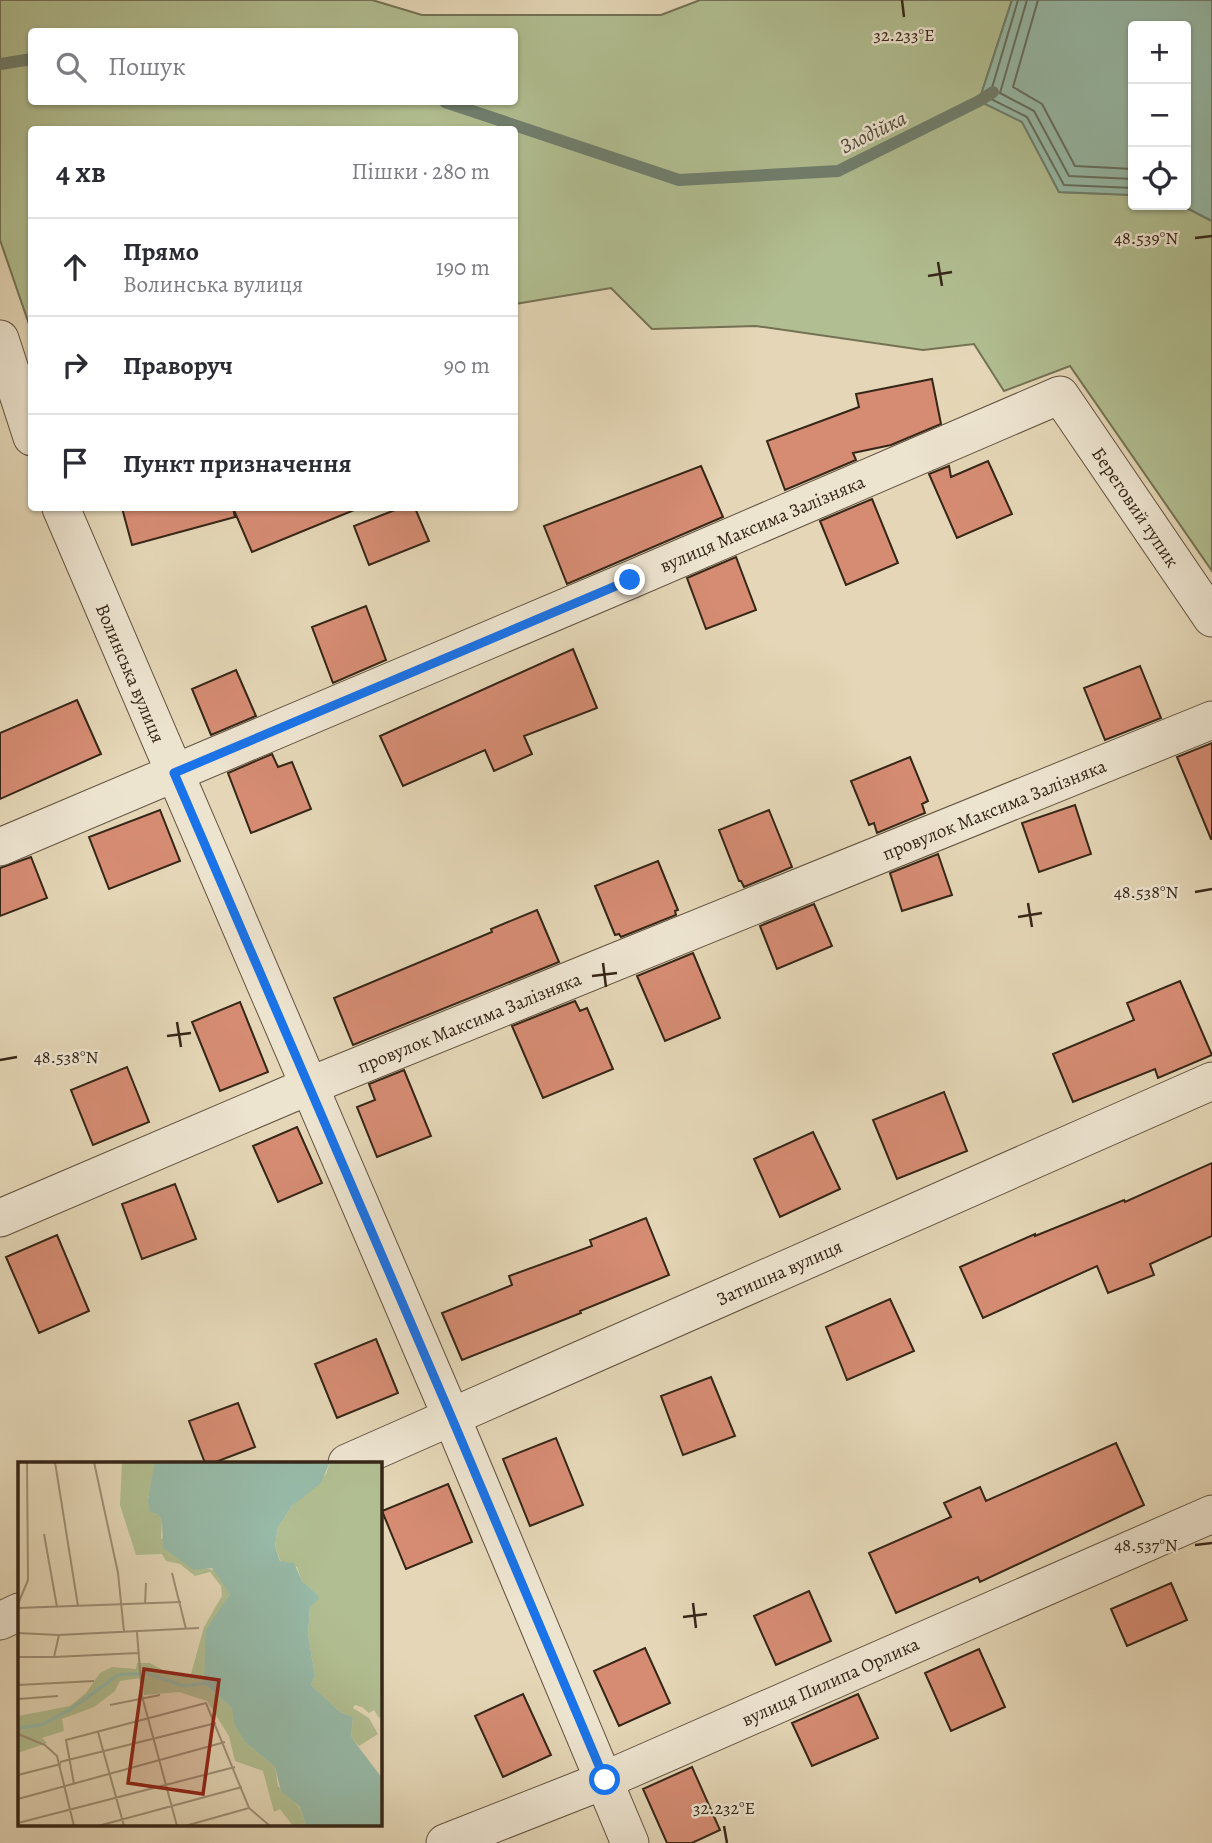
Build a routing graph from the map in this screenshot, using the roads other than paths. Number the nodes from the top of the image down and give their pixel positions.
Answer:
1 (0, 339) edge
2 (1059, 395) joint
3 (23, 435) edge
4 (62, 511) edge
5 (1212, 618) edge
6 (1212, 720) edge
7 (174, 773) junction
8 (0, 847) edge
9 (1212, 1081) edge
10 (309, 1086) junction
11 (0, 1219) edge
12 (451, 1416) junction
13 (349, 1462) edge
14 (1212, 1514) edge
15 (18, 1612) edge
16 (0, 1621) edge
17 (605, 1780) junction
18 (445, 1843) edge
19 (630, 1843) edge

1 - 3 street
2 - 5 street, Береговий тупик
2 - 7 street, вулиця Максима Залізняка
4 - 7 street, Волинська вулиця
6 - 10 street, провулок Максима Залізняка
7 - 8 street, вулиця Максима Залізняка
7 - 10 street, Волинська вулиця
9 - 12 street, Затишна вулиця
10 - 11 street, провулок Максима Залізняка
10 - 12 street, Волинська вулиця
12 - 13 street, Затишна вулиця
12 - 17 street, Волинська вулиця
14 - 17 street, вулиця Пилипа Орлика
15 - 16 street
17 - 18 street, вулиця Пилипа Орлика
17 - 19 street, Волинська вулиця

